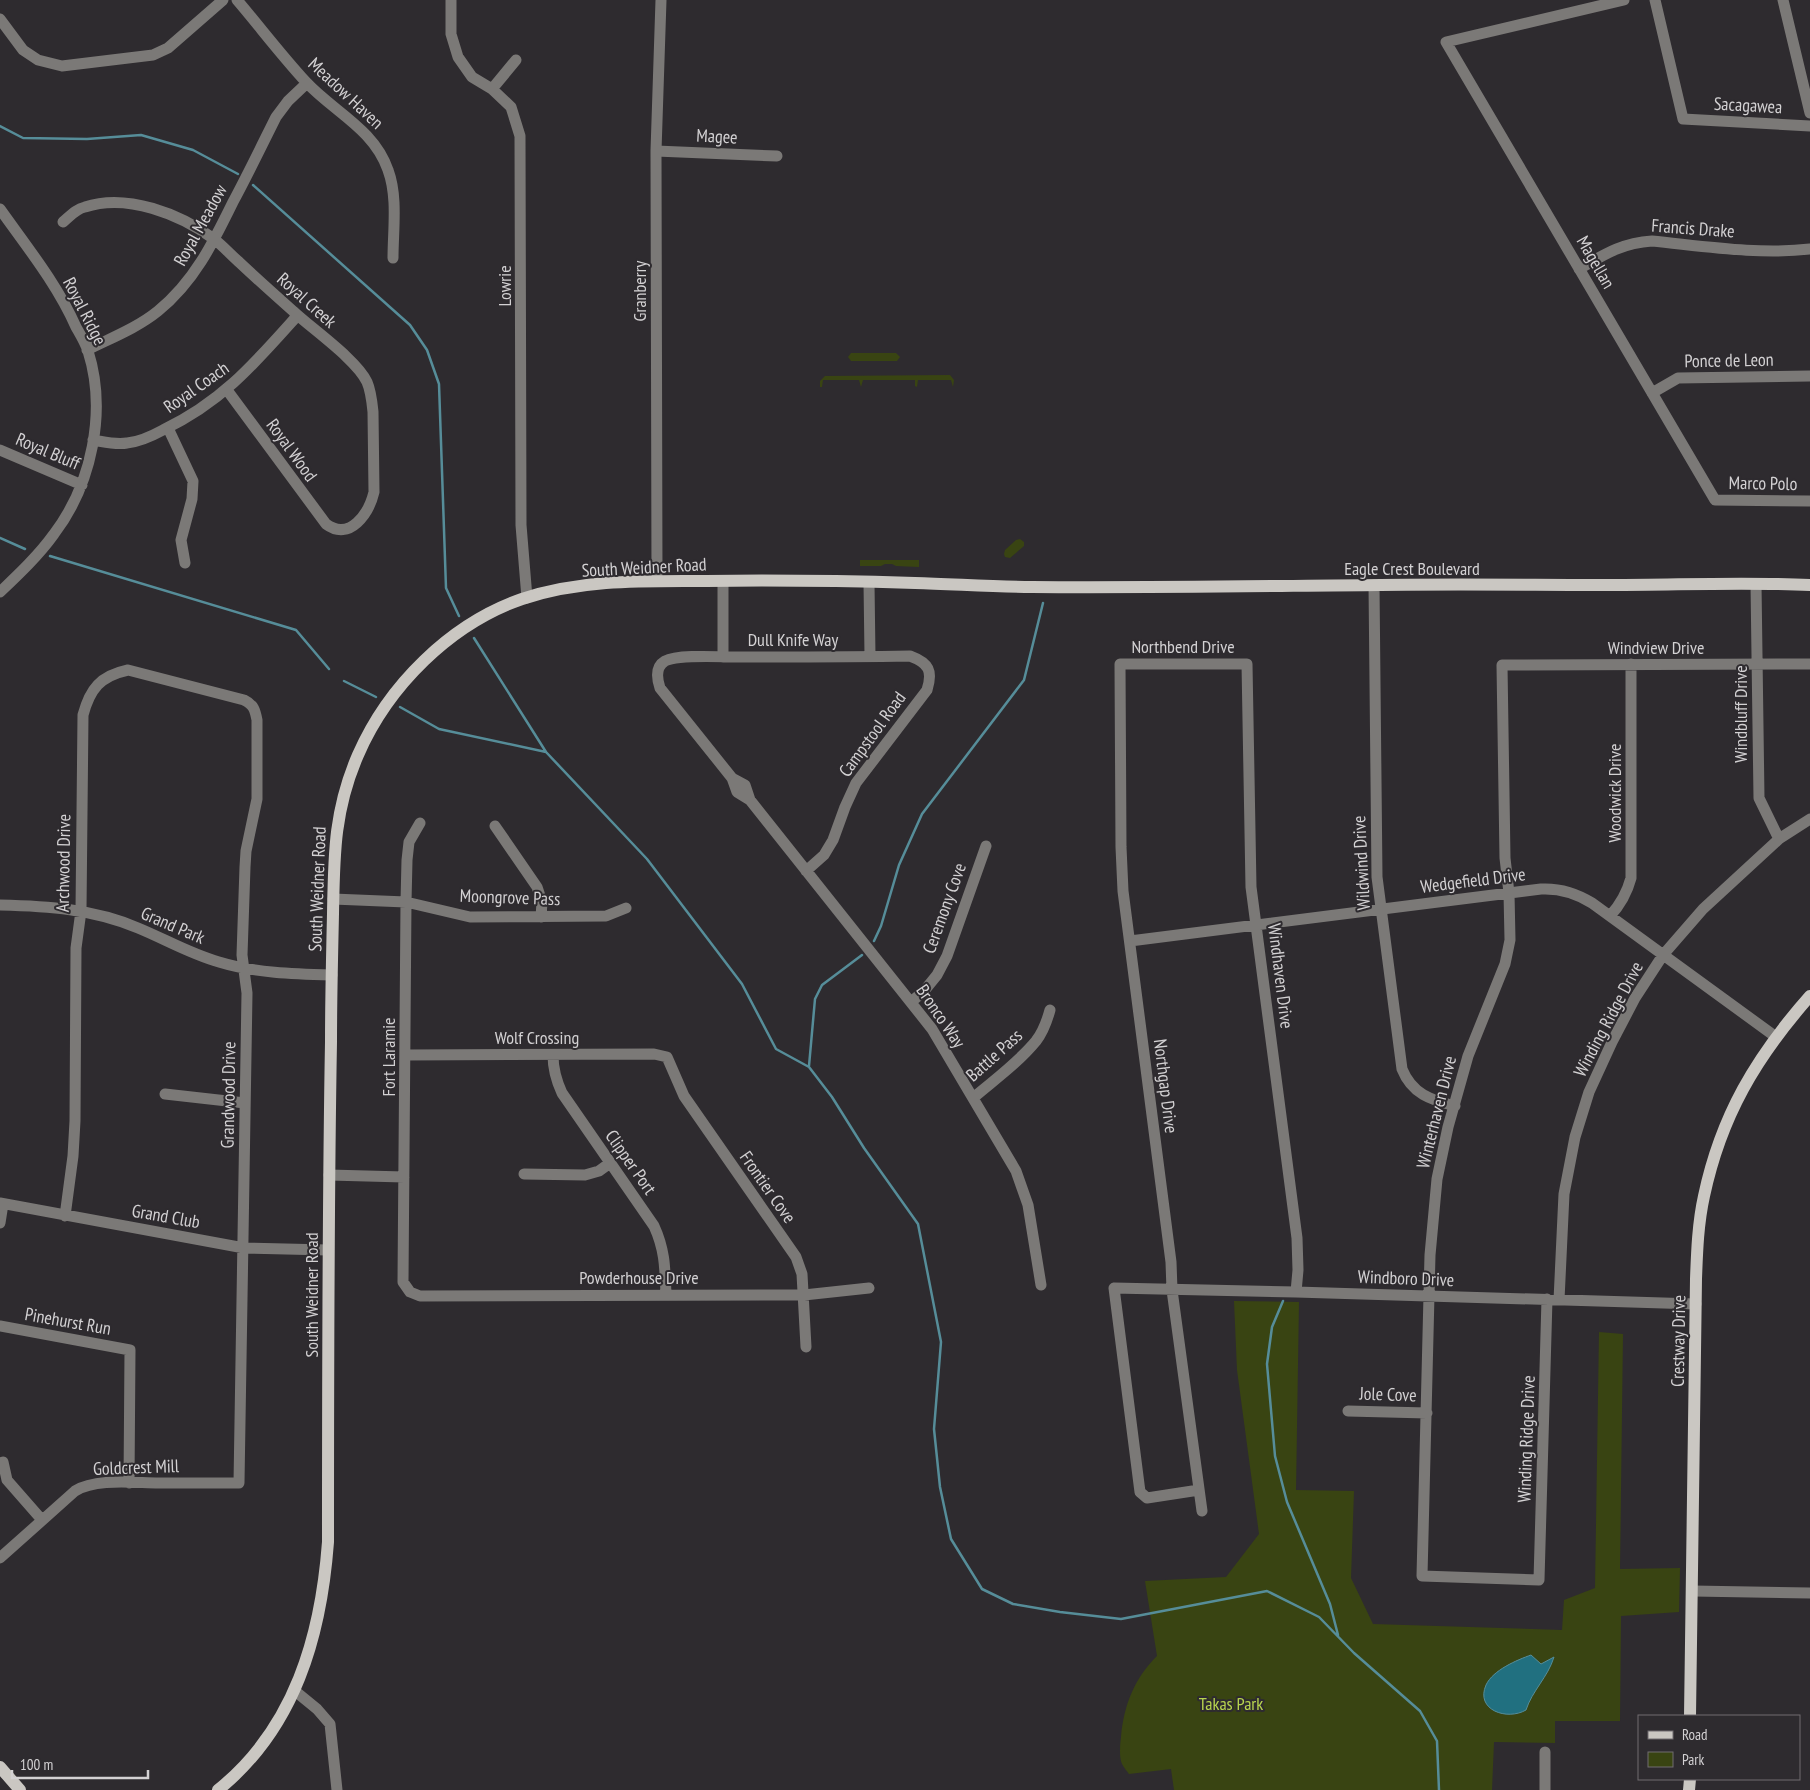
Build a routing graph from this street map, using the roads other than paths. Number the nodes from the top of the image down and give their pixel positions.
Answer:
1 (223, 0) edge
2 (237, 0) edge
3 (452, 0) edge
4 (661, 0) edge
5 (1624, 0) edge
6 (1655, 0) edge
7 (1783, 0) edge
8 (0, 19) edge
9 (516, 60) dead end
10 (307, 83) junction
11 (492, 88) junction
12 (1810, 113) edge
13 (1810, 126) edge
14 (656, 151) junction
15 (776, 156) dead end
16 (0, 210) edge
17 (63, 222) dead end
18 (214, 239) junction
19 (1810, 249) edge
20 (393, 258) dead end
21 (1579, 269) junction
22 (297, 316) junction
23 (87, 350) junction
24 (1810, 376) edge
25 (226, 390) junction
26 (1652, 392) junction
27 (168, 428) junction
28 (93, 440) junction
29 (0, 450) edge
30 (82, 485) junction
31 (1715, 500) joint
32 (1810, 501) edge
33 (332, 529) joint
34 (185, 563) dead end
35 (657, 581) junction
36 (723, 581) junction
37 (869, 583) junction
38 (1756, 584) junction
39 (1374, 585) junction
40 (1810, 585) edge
41 (1015, 587) joint
42 (0, 592) edge
43 (527, 598) junction
44 (870, 656) junction
45 (723, 657) junction
46 (1120, 664) joint
47 (1247, 664) joint
48 (1631, 664) junction
49 (1757, 664) junction
50 (1810, 664) edge
51 (1502, 665) joint
52 (928, 667) joint
53 (658, 668) joint
54 (255, 709) joint
55 (1810, 819) edge
56 (420, 823) dead end
57 (495, 826) dead end
58 (1779, 839) junction
59 (986, 846) dead end
60 (806, 871) junction
61 (1509, 893) junction
62 (333, 899) junction
63 (406, 902) junction
64 (0, 905) edge
65 (626, 908) dead end
66 (1381, 910) junction
67 (81, 911) junction
68 (1610, 916) junction
69 (541, 917) junction
70 (1256, 926) junction
71 (1130, 940) junction
72 (1663, 955) junction
73 (244, 968) junction
74 (332, 975) junction
75 (1810, 996) edge
76 (912, 1002) junction
77 (1050, 1010) dead end
78 (1776, 1037) junction
79 (406, 1055) junction
80 (553, 1055) junction
81 (667, 1058) joint
82 (164, 1094) dead end
83 (973, 1098) junction
84 (246, 1104) junction
85 (1455, 1106) junction
86 (610, 1163) junction
87 (524, 1174) dead end
88 (329, 1176) junction
89 (404, 1177) junction
90 (2, 1204) edge
91 (65, 1216) junction
92 (0, 1222) edge
93 (244, 1248) junction
94 (328, 1250) junction
95 (1041, 1285) dead end
96 (869, 1288) dead end
97 (1172, 1290) junction
98 (410, 1292) joint
99 (1296, 1292) junction
100 (666, 1295) junction
101 (804, 1295) junction
102 (1429, 1296) junction
103 (1553, 1300) junction
104 (1696, 1304) junction
105 (0, 1326) edge
106 (806, 1347) dead end
107 (1348, 1411) dead end
108 (1427, 1413) junction
109 (3, 1462) dead end
110 (129, 1483) junction
111 (240, 1483) joint
112 (1199, 1490) junction
113 (1202, 1512) dead end
114 (42, 1520) junction
115 (0, 1558) edge
116 (1422, 1576) joint
117 (1693, 1591) junction
118 (1810, 1593) edge
119 (295, 1691) junction
120 (1690, 1715) edge
121 (1545, 1752) dead end
122 (0, 1767) edge
123 (20, 1790) edge
124 (218, 1790) edge
125 (336, 1790) edge
126 (1545, 1790) edge

1 - 8 street
2 - 10 street, Meadow Haven
3 - 11 street, Lowrie
4 - 14 street, Granberry
5 - 21 street, Magellan
6 - 13 street, Sacagawea
7 - 12 street
9 - 11 street
10 - 18 street, Royal Meadow
10 - 20 street, Meadow Haven
11 - 43 street, Lowrie
14 - 15 street, Magee
14 - 35 street, Granberry
16 - 23 street, Royal Ridge
17 - 18 street, Royal Creek
18 - 22 street, Royal Creek
18 - 23 street, Royal Meadow
19 - 21 street, Francis Drake
21 - 26 street, Magellan
22 - 25 street, Royal Coach
22 - 33 street, Royal Creek
23 - 28 street, Royal Ridge
24 - 26 street, Ponce de Leon
25 - 27 street, Royal Coach
25 - 33 street, Royal Wood
26 - 31 street, Magellan
27 - 28 street, Royal Coach
27 - 34 street
28 - 30 street, Royal Ridge
29 - 30 street, Royal Bluff
30 - 42 street, Royal Ridge
31 - 32 street, Marco Polo
35 - 36 main road, South Weidner Road
35 - 43 main road, South Weidner Road
36 - 37 main road, South Weidner Road
36 - 45 street
37 - 41 main road, South Weidner Road
37 - 44 street
38 - 39 main road, Eagle Crest Boulevard
38 - 40 main road, Eagle Crest Boulevard
38 - 49 street, Windbluff Drive
39 - 41 main road, Eagle Crest Boulevard
39 - 66 street, Wildwind Drive
43 - 62 main road, South Weidner Road
44 - 45 street, Dull Knife Way
44 - 52 street, Dull Knife Way
45 - 53 street, Dull Knife Way
46 - 47 street, Northbend Drive
46 - 71 street, Northgap Drive
47 - 70 street, Windhaven Drive
48 - 49 street, Windview Drive
48 - 51 street, Windview Drive
48 - 68 street, Woodwick Drive
49 - 50 street, Windview Drive
49 - 58 street, Windbluff Drive
51 - 61 street, Winterhaven Drive
52 - 60 street, Campstool Road
53 - 60 street, Bronco Way
54 - 67 street, Archwood Drive
54 - 73 street, Grandwood Drive
55 - 58 street, Winding Ridge Drive
56 - 63 street, Fort Laramie
57 - 69 street
58 - 72 street, Winding Ridge Drive
59 - 76 street, Ceremony Cove
60 - 76 street, Bronco Way
61 - 66 street, Wedgefield Drive
61 - 68 street, Wedgefield Drive
61 - 85 street, Winterhaven Drive
62 - 63 street, Moongrove Pass
62 - 74 main road, South Weidner Road
63 - 69 street, Moongrove Pass
63 - 79 street, Fort Laramie
64 - 67 street, Grand Park
65 - 69 street, Moongrove Pass
66 - 70 street, Wedgefield Drive
66 - 85 street, Wildwind Drive
67 - 73 street, Grand Park
67 - 91 street, Archwood Drive
68 - 72 street, Wedgefield Drive
70 - 71 street, Wedgefield Drive
70 - 99 street, Windhaven Drive
71 - 97 street, Northgap Drive
72 - 78 street, Wedgefield Drive
72 - 103 street, Winding Ridge Drive
73 - 74 street, Grand Park
73 - 84 street, Grandwood Drive
74 - 88 main road, South Weidner Road
75 - 78 main road, Crestway Drive
76 - 83 street, Bronco Way
77 - 83 street, Battle Pass
78 - 104 main road, Crestway Drive
79 - 80 street, Wolf Crossing
79 - 89 street, Fort Laramie
80 - 81 street, Wolf Crossing
80 - 86 street, Clipper Port
81 - 101 street, Frontier Cove
82 - 84 street
83 - 95 street, Bronco Way
84 - 93 street, Grandwood Drive
85 - 102 street, Winterhaven Drive
86 - 87 street
86 - 100 street, Clipper Port
88 - 89 street
88 - 94 main road, South Weidner Road
89 - 98 street, Fort Laramie
90 - 91 street, Grand Club
90 - 92 street
91 - 93 street, Grand Club
93 - 94 street, Grand Club
93 - 111 street, Grandwood Drive
94 - 119 main road, South Weidner Road
96 - 101 street, Powderhouse Drive
97 - 99 street, Windboro Drive
97 - 112 street, Northgap Drive
97 - 112 street, Windboro Drive
98 - 100 street, Powderhouse Drive
99 - 102 street, Windboro Drive
100 - 101 street, Powderhouse Drive
101 - 106 street, Frontier Cove
102 - 103 street, Windboro Drive
102 - 108 street, Winterhaven Drive
103 - 104 street, Windboro Drive
103 - 116 street, Winding Ridge Drive
104 - 117 main road, Crestway Drive
105 - 110 street, Pinehurst Run
107 - 108 street, Jole Cove
108 - 116 street, Winterhaven Drive
109 - 114 street
110 - 111 street, Goldcrest Mill
110 - 114 street, Goldcrest Mill
112 - 113 street, Northgap Drive
114 - 115 street, Goldcrest Mill
117 - 118 street
117 - 120 main road, Crestway Drive
119 - 124 main road, South Weidner Road
119 - 125 street
121 - 126 street
122 - 123 main road

